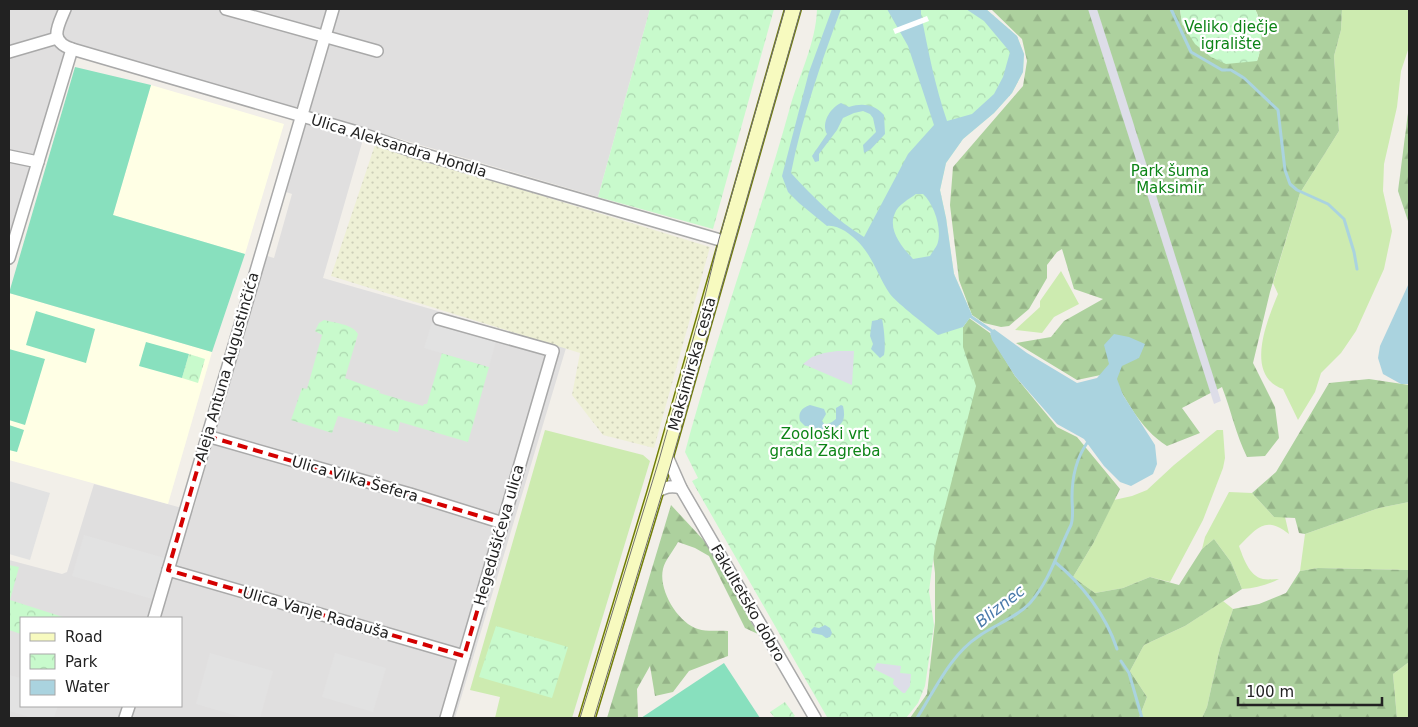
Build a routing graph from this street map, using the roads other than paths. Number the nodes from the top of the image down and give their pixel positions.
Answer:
1 (65, 9) edge
2 (226, 9) edge
3 (333, 9) edge
4 (793, 9) edge
5 (325, 36) junction
6 (57, 38) junction
7 (72, 49) junction
8 (377, 51) dead end
9 (9, 52) edge
10 (302, 116) junction
11 (9, 156) edge
12 (38, 162) junction
13 (12, 239) edge
14 (727, 242) junction
15 (9, 258) edge
16 (439, 318) dead end
17 (207, 436) junction
18 (666, 454) junction
19 (681, 488) junction
20 (655, 493) junction
21 (503, 523) junction
22 (168, 570) junction
23 (154, 617) edge
24 (464, 656) junction
25 (446, 718) edge
26 (587, 718) edge
27 (815, 718) edge

1 - 6 street
2 - 5 street
3 - 5 street, Aleja Antuna Augustinčića
4 - 14 main road, Maksimirska cesta
5 - 8 street
5 - 10 street, Aleja Antuna Augustinčića
6 - 7 street
6 - 9 street
7 - 10 street, Ulica Aleksandra Hondla
7 - 12 street
10 - 14 street, Ulica Aleksandra Hondla
10 - 17 street, Aleja Antuna Augustinčića
11 - 12 street
12 - 13 street
13 - 15 street
14 - 18 main road, Maksimirska cesta
16 - 21 street, Hegedušićeva ulica
17 - 21 street, Ulica Vilka Šefera
17 - 22 street, Aleja Antuna Augustinčića
18 - 19 street, Fakultetsko dobro
18 - 20 main road, Maksimirska cesta
19 - 20 street
19 - 27 street, Fakultetsko dobro
20 - 26 main road, Maksimirska cesta
21 - 24 street, Hegedušićeva ulica
22 - 23 street, Aleja Antuna Augustinčića
22 - 24 street, Ulica Vanje Radauša
24 - 25 street, Hegedušićeva ulica

